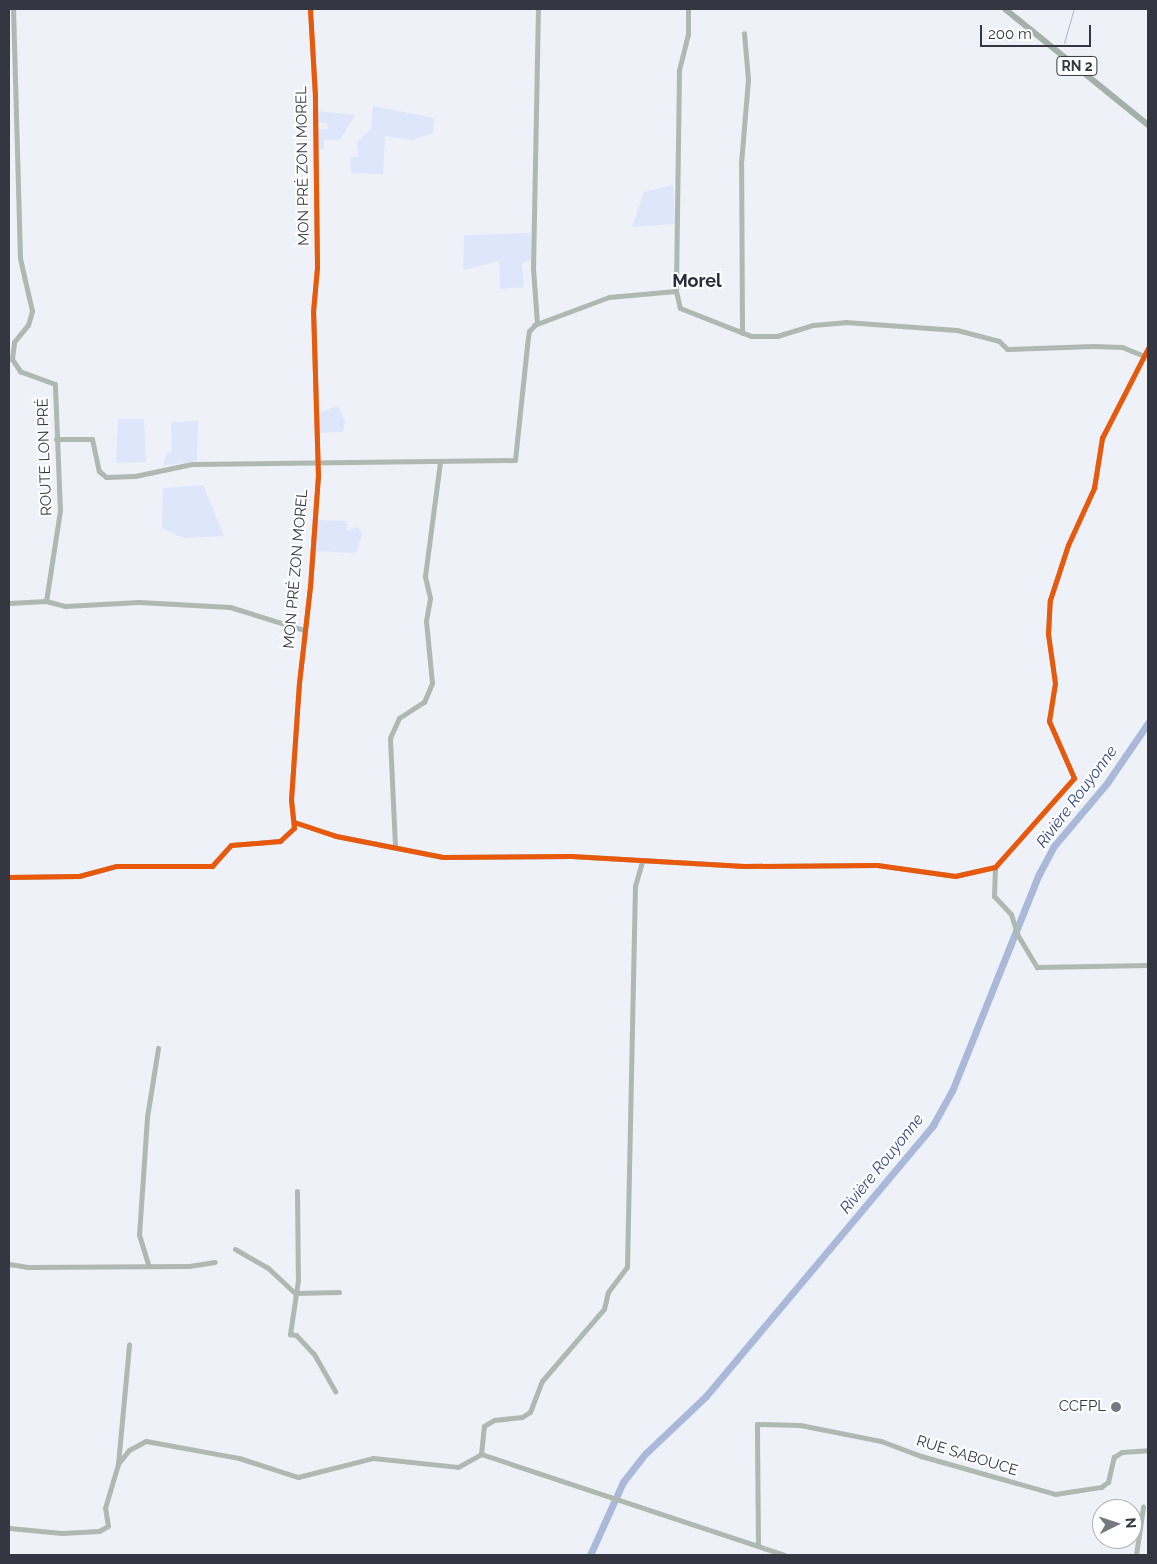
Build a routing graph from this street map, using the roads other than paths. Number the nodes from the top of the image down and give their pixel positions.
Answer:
1 (13, 9) edge
2 (310, 9) edge
3 (538, 9) edge
4 (688, 9) edge
5 (1006, 9) edge
6 (744, 33) dead end
7 (1148, 125) edge
8 (676, 291) junction
9 (534, 326) junction
10 (742, 333) junction
11 (1148, 348) edge
12 (1142, 355) junction
13 (56, 439) junction
14 (318, 460) junction
15 (440, 462) junction
16 (46, 601) junction
17 (9, 603) edge
18 (304, 630) junction
19 (294, 822) junction
20 (395, 845) junction
21 (642, 862) junction
22 (995, 867) junction
23 (9, 877) edge
24 (1148, 965) edge
25 (158, 1048) dead end
26 (297, 1191) dead end
27 (235, 1249) dead end
28 (216, 1262) dead end
29 (9, 1264) edge
30 (148, 1264) junction
31 (340, 1292) dead end
32 (295, 1293) junction
33 (129, 1345) dead end
34 (335, 1391) dead end
35 (1148, 1450) edge
36 (481, 1454) junction
37 (118, 1464) junction
38 (1143, 1507) dead end
39 (9, 1528) edge
40 (758, 1546) junction
41 (766, 1553) edge
42 (784, 1555) edge
43 (1136, 1555) edge

1 - 13 street, ROUTE LON PRÉ
2 - 14 street, MON PRÉ ZON MOREL
3 - 9 street
4 - 8 street
5 - 7 main road, RN 2
6 - 10 street
8 - 9 street
8 - 10 street
9 - 15 street
10 - 12 street
11 - 12 street
12 - 22 street
13 - 14 street
13 - 16 street, ROUTE LON PRÉ
14 - 15 street
14 - 18 street, MON PRÉ ZON MOREL
15 - 20 street
16 - 17 street
16 - 18 street
18 - 19 street, MON PRÉ ZON MOREL
19 - 20 street
19 - 23 street
20 - 21 street
21 - 22 street
21 - 36 street
22 - 24 street
25 - 30 street
26 - 32 street
27 - 32 street
28 - 30 street
29 - 30 street
31 - 32 street
32 - 34 street
33 - 37 street
35 - 40 street, RUE SABOUCE
36 - 37 street
36 - 40 street
37 - 39 street
38 - 43 street
40 - 41 street
41 - 42 street

